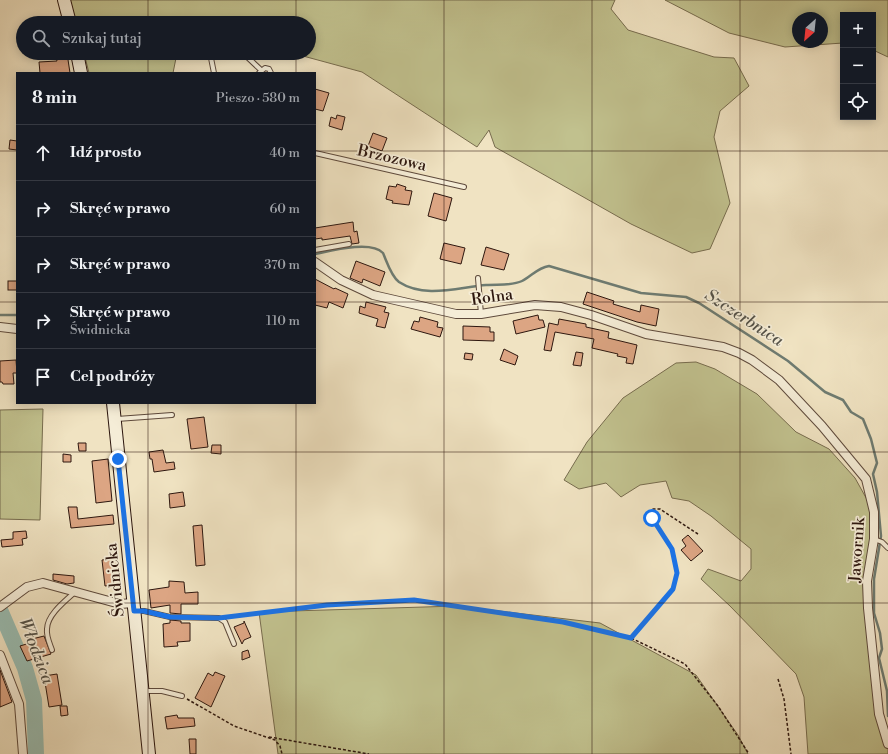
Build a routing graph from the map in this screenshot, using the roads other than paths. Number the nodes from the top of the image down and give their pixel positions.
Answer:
1 (64, 0) edge
2 (68, 16) edge
3 (78, 60) edge
4 (211, 60) edge
5 (249, 60) edge
6 (81, 72) edge
7 (214, 72) edge
8 (260, 72) edge
9 (270, 72) edge
10 (316, 153) edge
11 (464, 187) dead end
12 (349, 244) dead end
13 (316, 250) edge
14 (316, 263) edge
15 (478, 278) dead end
16 (481, 314) junction
17 (0, 327) edge
18 (16, 329) edge
19 (680, 341) joint
20 (113, 404) edge
21 (172, 415) dead end
22 (114, 420) junction
23 (874, 539) junction
24 (888, 548) edge
25 (75, 592) junction
26 (3, 604) edge
27 (133, 607) junction
28 (234, 644) dead end
29 (52, 650) dead end
30 (0, 655) edge
31 (143, 691) junction
32 (182, 696) road end
33 (888, 744) edge
34 (23, 754) edge
35 (149, 754) edge

1 - 2 street
3 - 6 street
4 - 7 lane
5 - 8 lane
8 - 9 lane
10 - 11 lane, Brzozowa
12 - 13 lane
14 - 16 street, Rolna
15 - 16 lane
16 - 19 street, Rolna
17 - 18 street
19 - 23 street, Jawornik
20 - 22 street, Świdnicka
21 - 22 lane
22 - 27 street, Świdnicka
23 - 24 lane
23 - 33 street, Jawornik
25 - 26 street
25 - 27 street
25 - 29 lane
27 - 28 lane
27 - 31 street, Świdnicka
30 - 34 street
31 - 32 lane
31 - 35 street, Świdnicka

